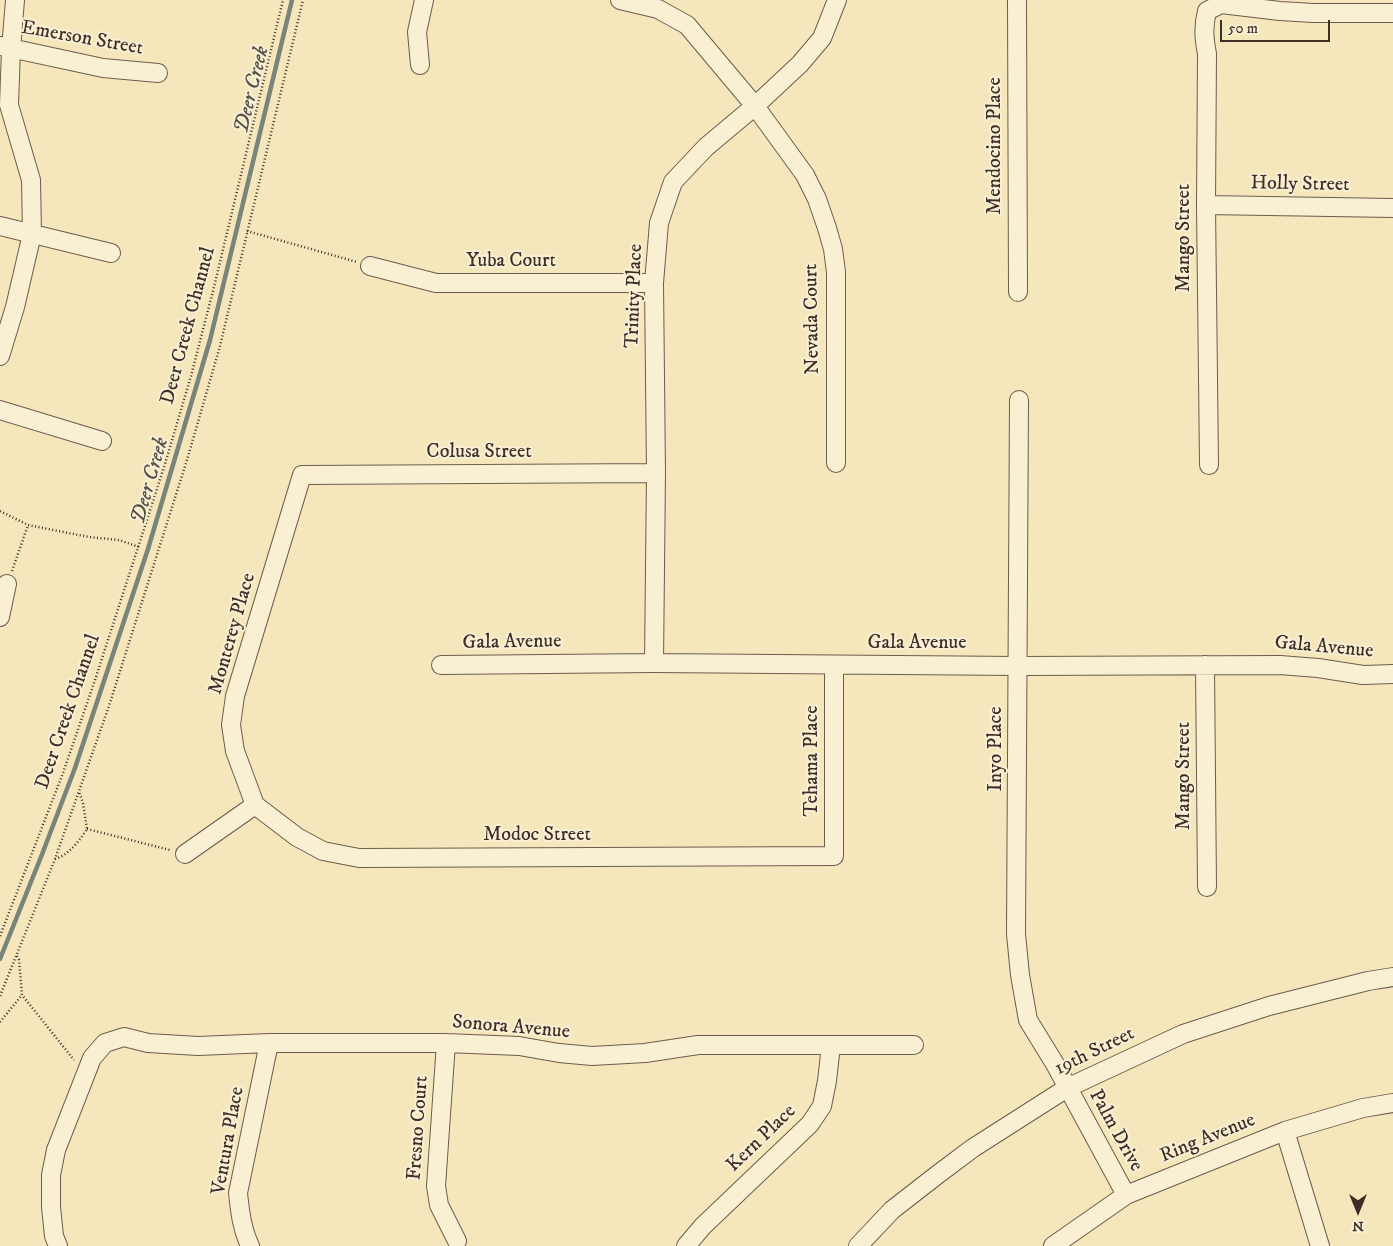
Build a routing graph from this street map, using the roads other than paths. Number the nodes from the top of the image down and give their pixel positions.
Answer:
1 (15, 0) edge
2 (424, 0) edge
3 (620, 0) edge
4 (837, 0) edge
5 (1017, 0) edge
6 (1280, 6) edge
7 (1393, 13) edge
8 (6, 47) edge
9 (420, 65) dead end
10 (158, 73) dead end
11 (755, 106) junction
12 (1206, 205) junction
13 (1393, 208) edge
14 (0, 226) edge
15 (32, 234) junction
16 (111, 253) dead end
17 (370, 266) road end
18 (654, 284) junction
19 (1018, 292) dead end
20 (0, 356) edge
21 (1019, 400) dead end
22 (0, 410) edge
23 (102, 441) dead end
24 (836, 463) dead end
25 (1209, 465) dead end
26 (656, 473) junction
27 (302, 475) joint
28 (7, 584) road end
29 (0, 617) edge
30 (654, 663) junction
31 (441, 665) dead end
32 (834, 665) junction
33 (1205, 665) junction
34 (1018, 666) junction
35 (1393, 674) edge
36 (256, 805) junction
37 (185, 854) road end
38 (834, 856) joint
39 (1207, 887) dead end
40 (1393, 978) edge
41 (269, 1043) junction
42 (446, 1043) junction
43 (831, 1044) junction
44 (914, 1044) dead end
45 (1067, 1088) junction
46 (1393, 1103) edge
47 (1285, 1131) junction
48 (1126, 1195) junction
49 (457, 1241) dead end
50 (58, 1246) edge
51 (250, 1246) edge
52 (686, 1246) edge
53 (858, 1246) edge
54 (1053, 1246) edge
55 (1320, 1246) edge

1 - 8 street
2 - 9 street
3 - 11 street, Nevada Court
4 - 11 street, Trinity Place
5 - 19 street, Mendocino Place
6 - 7 street
6 - 12 street, Mango Street
8 - 10 street, Emerson Street
8 - 15 street
11 - 18 street, Trinity Place
11 - 24 street, Nevada Court
12 - 13 street, Holly Street
12 - 25 street, Mango Street
14 - 15 street
15 - 16 street
15 - 20 street
17 - 18 street, Yuba Court
18 - 26 street, Trinity Place
21 - 34 street, Inyo Place
22 - 23 street
26 - 27 street, Colusa Street
26 - 30 street, Trinity Place
27 - 36 street, Monterey Place
28 - 29 street
30 - 31 street, Gala Avenue
30 - 32 street, Gala Avenue
32 - 34 street, Gala Avenue
32 - 38 street, Tehama Place
33 - 34 street, Gala Avenue
33 - 35 street, Gala Avenue
33 - 39 street, Mango Street
34 - 45 street, Inyo Place
36 - 37 street
36 - 38 street, Modoc Street
40 - 45 street, 19th Street
41 - 42 street, Sonora Avenue
41 - 50 street, Sonora Avenue
41 - 51 street, Ventura Place
42 - 43 street, Sonora Avenue
42 - 49 street, Fresno Court
43 - 44 street, Sonora Avenue
43 - 52 street, Kern Place
45 - 48 street, Palm Drive
45 - 53 street, 19th Street
46 - 47 street, Ring Avenue
47 - 48 street, Ring Avenue
47 - 55 street
48 - 54 street, Ring Avenue

